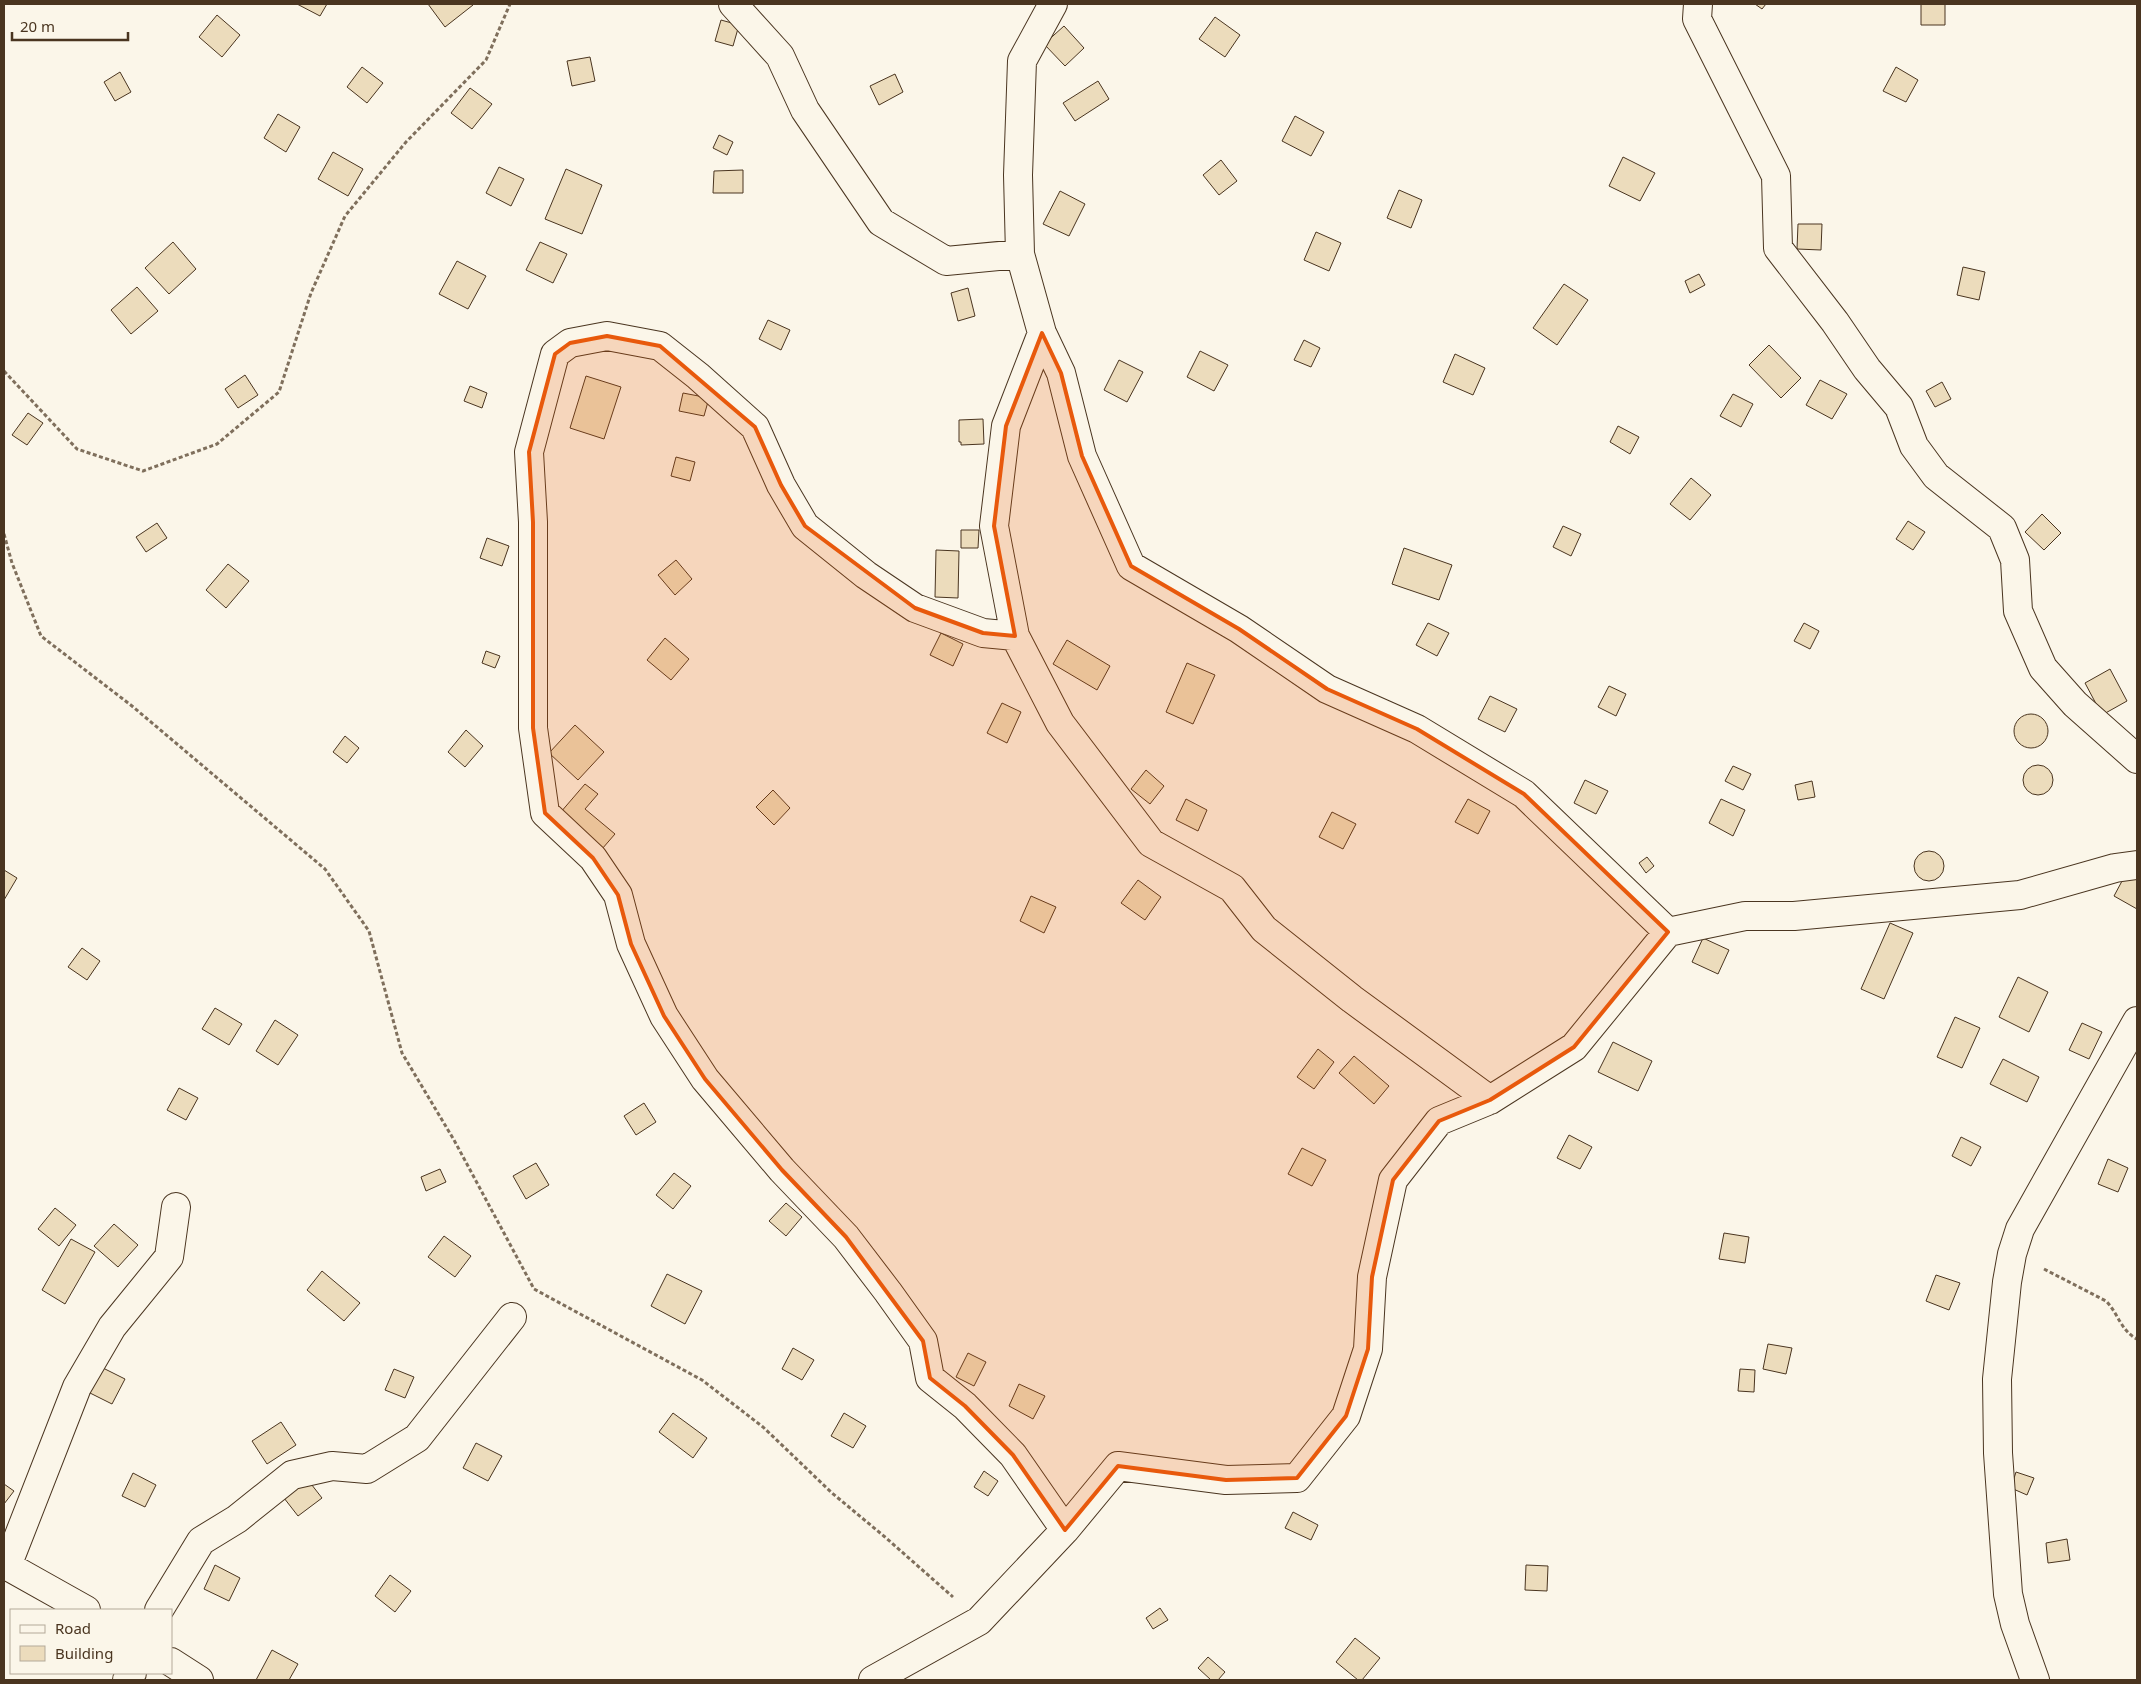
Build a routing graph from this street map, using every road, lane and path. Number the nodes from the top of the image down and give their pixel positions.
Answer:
1 (510, 4) edge
2 (733, 4) edge
3 (1053, 4) edge
4 (1698, 4) edge
5 (1020, 254) junction
6 (1042, 333) junction
7 (4, 371) edge
8 (4, 534) edge
9 (1015, 636) junction
10 (2137, 759) edge
11 (2137, 865) edge
12 (1668, 932) junction
13 (2137, 1022) edge
14 (1490, 1100) junction
15 (176, 1207) dead end
16 (2012, 1254) junction
17 (512, 1317) dead end
18 (2137, 1338) edge
19 (1065, 1530) junction
20 (6, 1565) edge
21 (84, 1609) edge
22 (161, 1609) edge
23 (979, 1621) junction
24 (172, 1663) edge
25 (199, 1680) edge
26 (873, 1680) edge
27 (2036, 1680) edge

1 - 7 path
2 - 5 street
3 - 5 street
4 - 10 street
5 - 6 street
6 - 9 street
6 - 12 street
8 - 23 path
9 - 14 street
9 - 19 street
11 - 12 street
12 - 14 street
13 - 16 street
14 - 19 street
15 - 20 street
16 - 18 path
16 - 27 street
17 - 22 street
19 - 23 street
20 - 21 street
23 - 26 street
24 - 25 street

